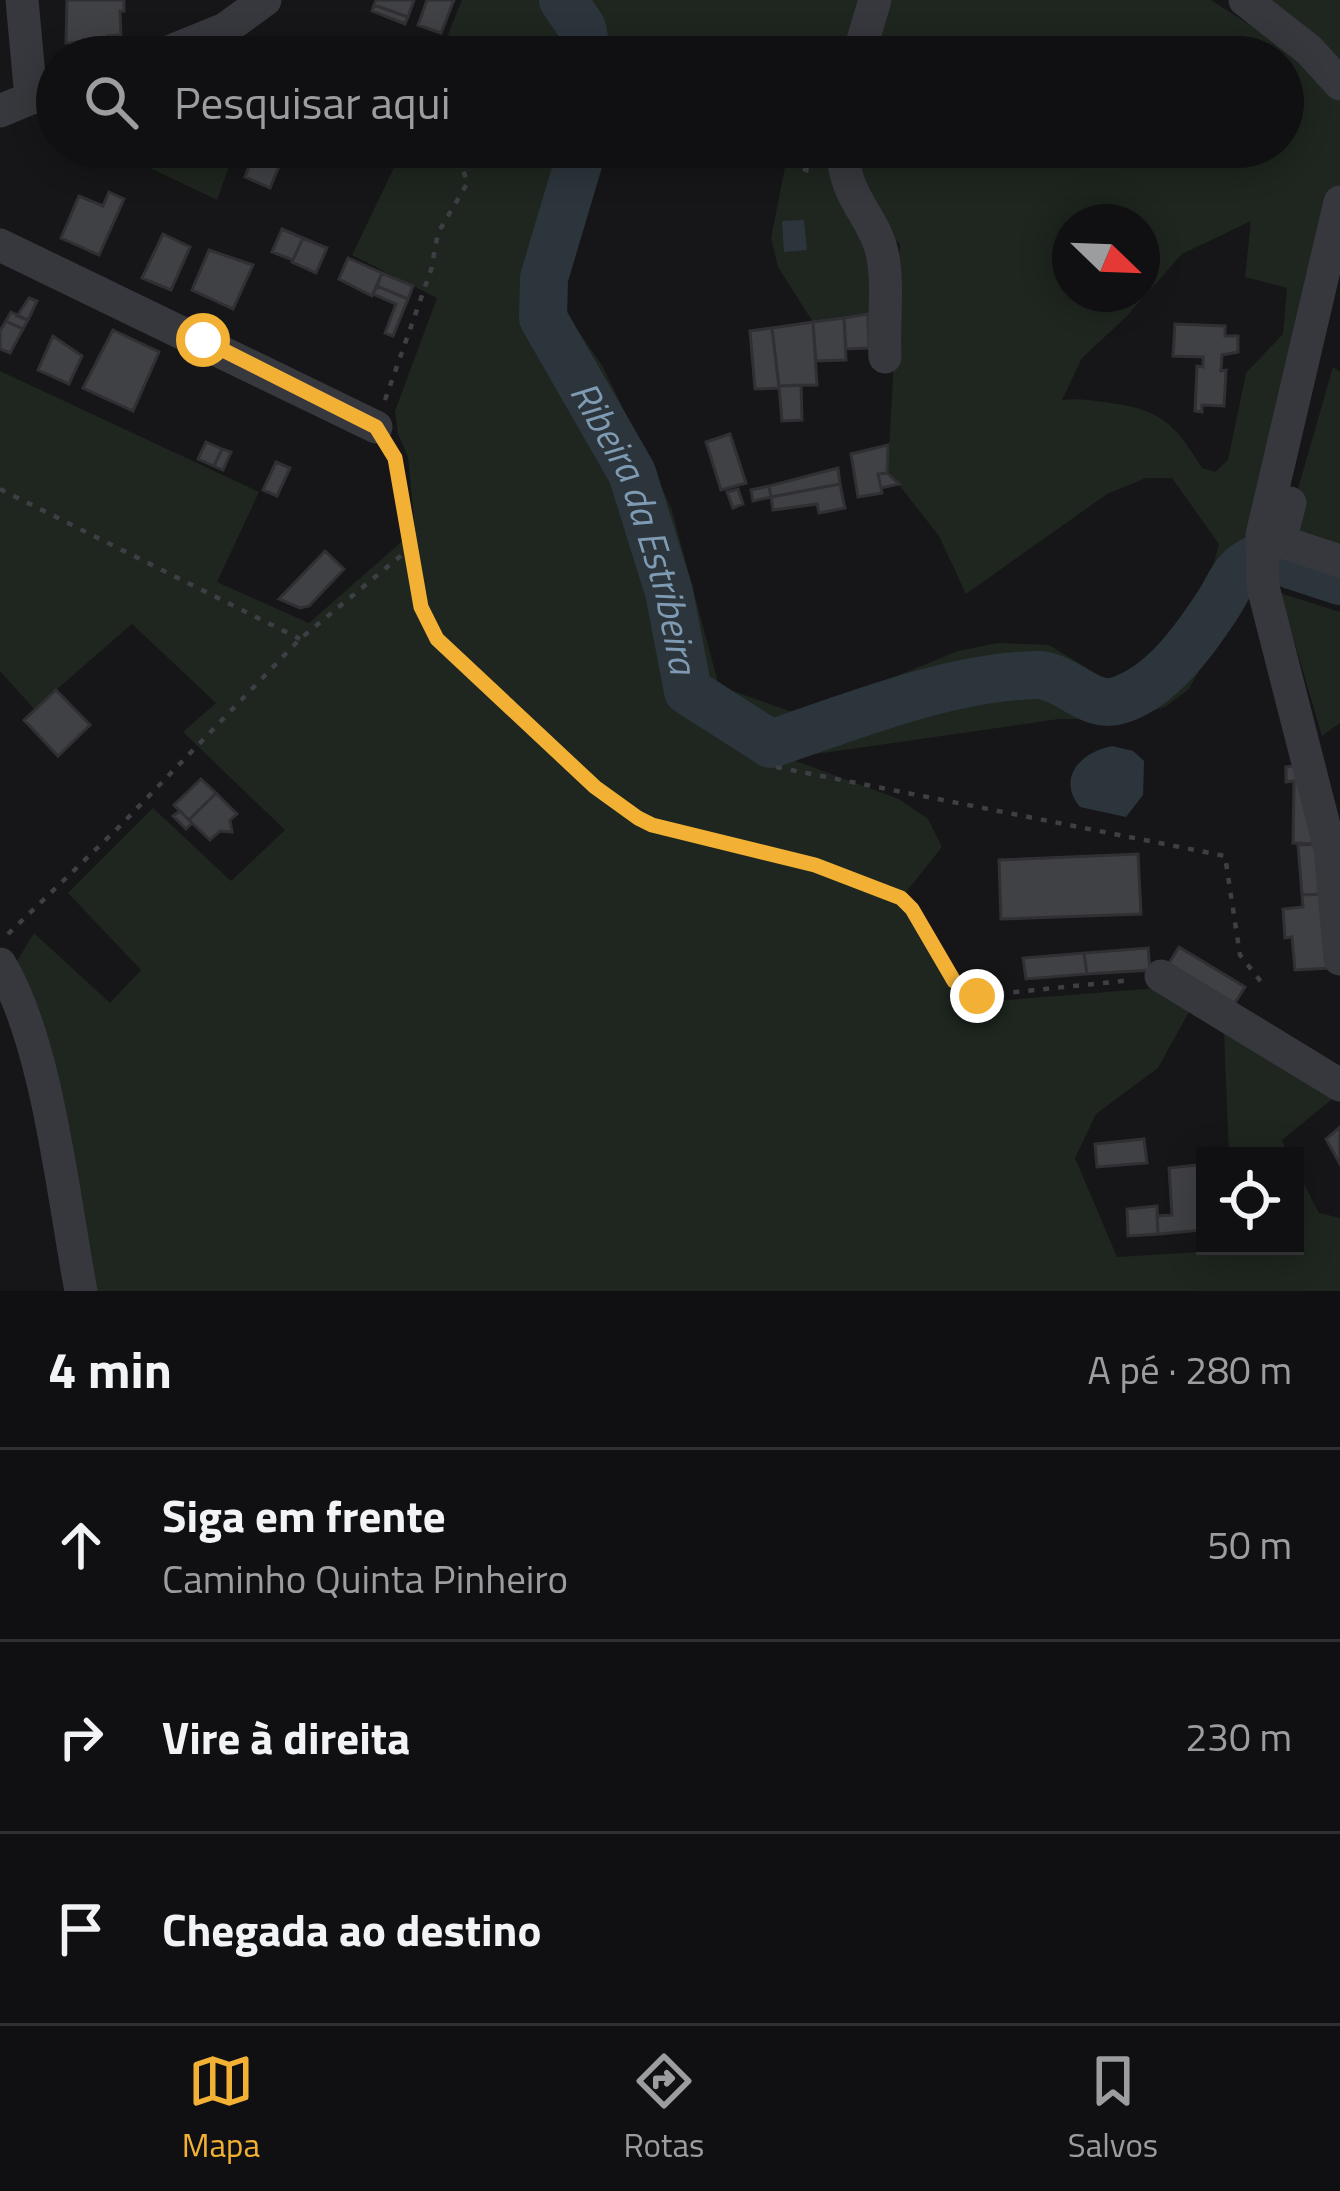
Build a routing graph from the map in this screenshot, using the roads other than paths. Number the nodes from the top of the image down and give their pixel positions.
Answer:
1 (266, 0) edge
2 (875, 0) edge
3 (1245, 0) edge
4 (15, 11) edge
5 (208, 36) edge
6 (864, 36) edge
7 (1291, 36) edge
8 (1304, 46) edge
9 (1340, 84) edge
10 (29, 99) edge
11 (844, 168) edge
12 (1340, 202) edge
13 (0, 245) edge
14 (1340, 303) edge
15 (884, 357) dead end
16 (376, 427) road end
17 (1291, 545) junction
18 (1340, 561) edge
19 (1340, 805) edge
20 (1340, 959) edge
21 (1, 962) edge
22 (1161, 976) road end
23 (1340, 1084) edge
24 (81, 1291) edge

1 - 5 street
2 - 6 street
3 - 7 street
4 - 10 street
8 - 9 street
11 - 15 street
12 - 20 street
13 - 16 street
14 - 17 street
17 - 18 street
17 - 19 street
21 - 24 street
22 - 23 street

